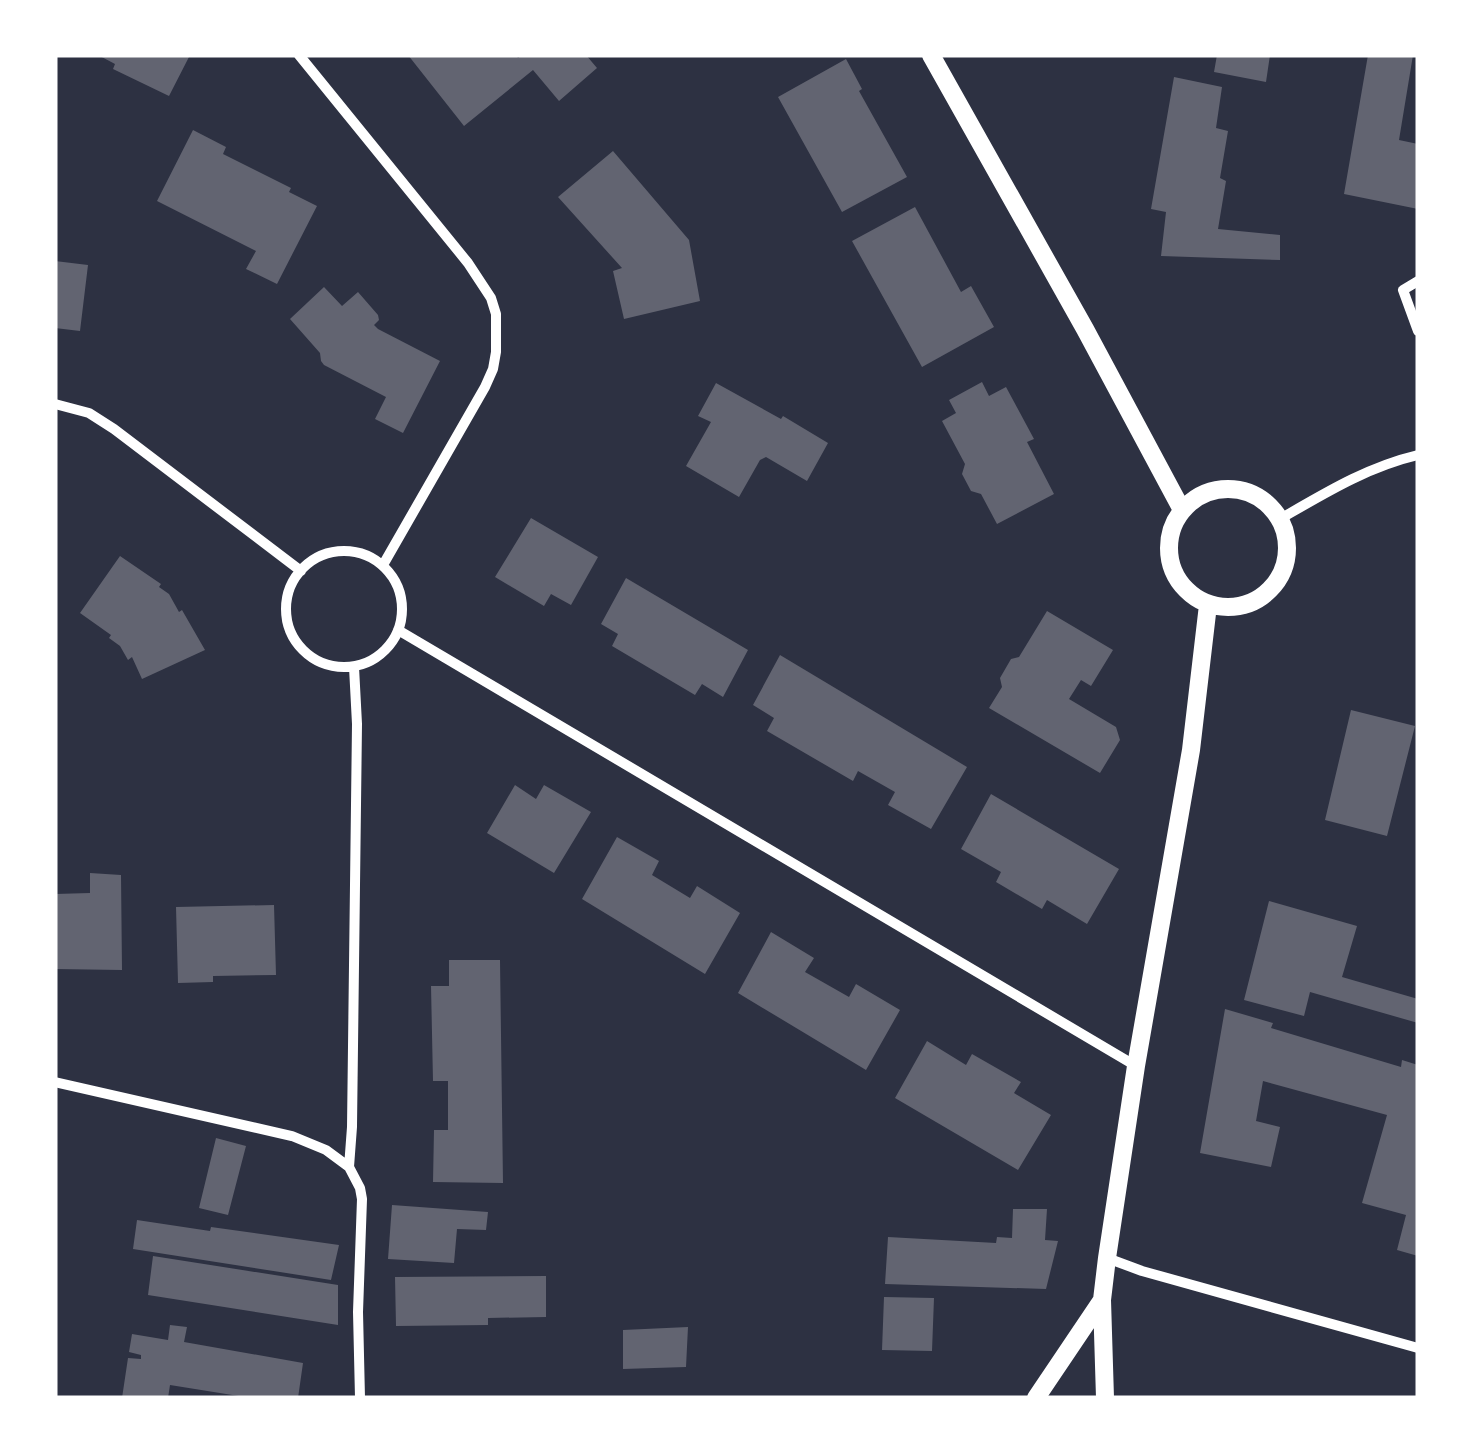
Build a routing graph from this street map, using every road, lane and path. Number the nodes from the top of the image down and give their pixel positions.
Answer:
1 (299, 55) edge
2 (931, 55) edge
3 (1418, 281) edge
4 (1418, 330) edge
5 (55, 404) edge
6 (1418, 455) edge
7 (1182, 510) junction
8 (1280, 520) junction
9 (383, 565) junction
10 (301, 571) junction
11 (1208, 604) junction
12 (398, 630) junction
13 (354, 667) junction
14 (1136, 1066) junction
15 (55, 1082) edge
16 (349, 1168) junction
17 (1106, 1258) junction
18 (1102, 1300) junction
19 (1418, 1348) edge
20 (360, 1398) edge
21 (1036, 1398) edge
22 (1105, 1398) edge

1 - 9 street
2 - 7 street
3 - 4 street
5 - 10 street
6 - 8 street
7 - 8 street
7 - 11 street
8 - 11 street
9 - 10 street
9 - 12 street
10 - 13 street
11 - 14 street
12 - 13 street
12 - 14 street
13 - 16 street
14 - 17 street
15 - 16 street
16 - 20 street
17 - 18 street
17 - 19 street
18 - 21 street
18 - 22 street

